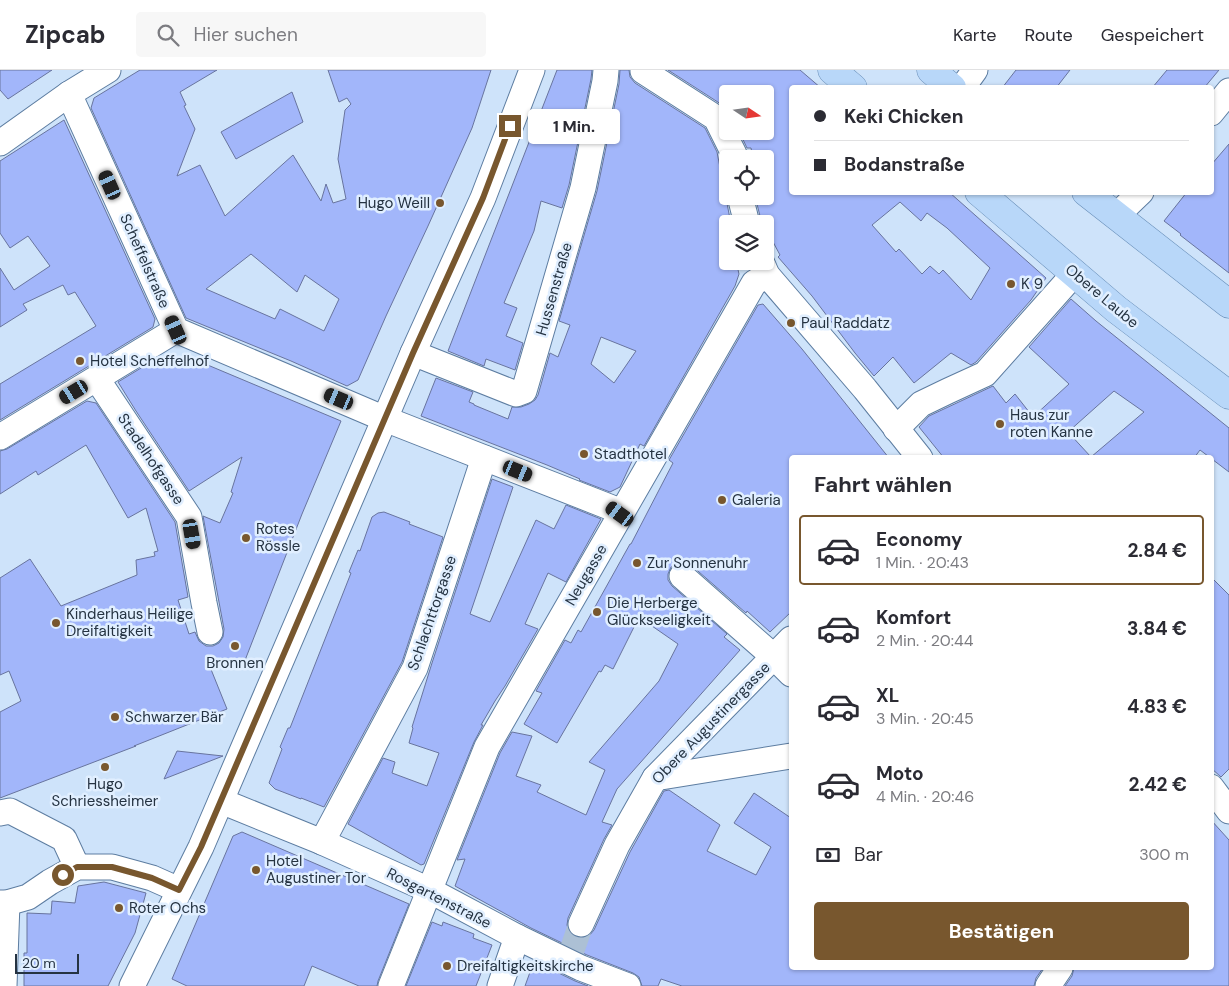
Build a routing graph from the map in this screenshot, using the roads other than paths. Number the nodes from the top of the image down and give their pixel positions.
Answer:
1 (108, 70) edge
2 (606, 70) edge
3 (832, 70) edge
4 (931, 70) edge
5 (975, 70) edge
6 (532, 71) edge
7 (643, 71) edge
8 (850, 85) edge
9 (948, 85) edge
10 (964, 85) edge
11 (1229, 91) edge
12 (69, 94) junction
13 (1214, 109) edge
14 (0, 143) edge
15 (732, 150) edge
16 (982, 195) edge
17 (1090, 195) edge
18 (1138, 195) edge
19 (1116, 216) junction
20 (763, 270) edge
21 (766, 270) edge
22 (1074, 274) junction
23 (1229, 304) edge
24 (176, 330) junction
25 (413, 353) junction
26 (97, 378) junction
27 (1229, 396) edge
28 (385, 419) junction
29 (896, 429) junction
30 (0, 437) edge
31 (918, 455) edge
32 (484, 458) junction
33 (620, 514) junction
34 (682, 576) dead end
35 (210, 632) dead end
36 (789, 641) edge
37 (774, 657) junction
38 (789, 672) edge
39 (789, 756) edge
40 (655, 778) junction
41 (221, 801) junction
42 (0, 813) edge
43 (322, 842) junction
44 (77, 867) junction
45 (179, 890) junction
46 (430, 890) junction
47 (3, 903) edge
48 (581, 924) tunnel mouth
49 (517, 937) junction
50 (1059, 970) edge
51 (4, 986) edge
52 (132, 986) edge
53 (391, 986) edge
54 (500, 986) edge
55 (628, 986) edge
56 (1048, 986) edge

1 - 12 street
2 - 25 street, Hussenstraße
3 - 8 main road
4 - 9 main road
5 - 10 street
6 - 25 street
7 - 15 street
11 - 13 street
12 - 14 street
12 - 24 street, Scheffelstraße
16 - 22 main road, Obere Laube
17 - 19 main road
18 - 19 street
19 - 23 main road
20 - 33 street, Neugasse
21 - 29 street
22 - 27 main road, Obere Laube
22 - 29 street
24 - 26 street
24 - 28 street
25 - 28 street
26 - 30 street
26 - 35 street, Stadelhofgasse
28 - 32 street
28 - 41 street
29 - 31 street
32 - 33 street
32 - 43 street, Schlachttorgasse
33 - 46 street, Neugasse
34 - 37 street
36 - 37 street, Obere Augustinergasse
37 - 38 street
37 - 40 street, Obere Augustinergasse
39 - 40 street
40 - 48 street, Obere Augustinergasse
41 - 43 street, Rosgartenstraße
41 - 45 street
42 - 44 street
43 - 46 street, Rosgartenstraße
44 - 45 street
44 - 47 street
45 - 52 street
46 - 49 street, Rosgartenstraße
46 - 53 street, Neugasse
47 - 51 street
49 - 54 street
49 - 55 street, Rosgartenstraße
50 - 56 street

